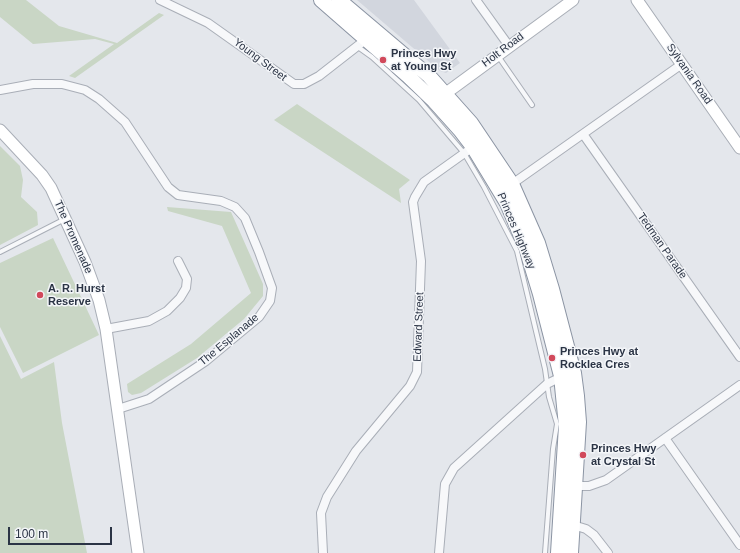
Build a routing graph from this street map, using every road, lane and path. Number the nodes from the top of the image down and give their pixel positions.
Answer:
1 (160, 0) edge
2 (321, 0) edge
3 (338, 0) edge
4 (476, 0) edge
5 (573, 0) edge
6 (637, 0) edge
7 (367, 39) junction
8 (509, 46) junction
9 (497, 56) junction
10 (682, 64) junction
11 (0, 90) edge
12 (440, 97) junction
13 (532, 105) dead end
14 (0, 130) edge
15 (583, 134) junction
16 (740, 148) edge
17 (468, 150) junction
18 (512, 184) junction
19 (66, 219) junction
20 (0, 252) edge
21 (178, 261) dead end
22 (106, 329) junction
23 (740, 357) edge
24 (568, 375) junction
25 (547, 384) junction
26 (740, 385) edge
27 (118, 409) junction
28 (665, 438) junction
29 (569, 486) junction
30 (554, 517) junction
31 (573, 525) junction
32 (552, 535) junction
33 (740, 545) edge
34 (138, 553) edge
35 (323, 553) edge
36 (439, 553) edge
37 (544, 553) edge
38 (558, 553) edge
39 (570, 553) edge
40 (608, 553) edge

1 - 7 street, Young Street
2 - 7 highway, Princes Highway
3 - 7 highway, Princes Highway
4 - 8 street
5 - 8 street, Holt Road
6 - 10 street, Sylvania Road
7 - 12 highway, Princes Highway
7 - 17 lane, Princes Highway
8 - 9 street, Holt Road
9 - 12 street, Holt Road
9 - 13 lane
10 - 15 street
10 - 16 street, Sylvania Road
11 - 27 street, The Esplanade
12 - 17 highway, Princes Highway
12 - 18 highway, Princes Highway
14 - 19 street, The Promenade
15 - 18 street
15 - 23 street, Tedman Parade
17 - 24 highway, Princes Highway
17 - 25 lane, Princes Highway
17 - 35 street, Edward Street
18 - 24 highway, Princes Highway
19 - 20 lane
19 - 22 street, The Promenade
21 - 22 street
22 - 27 street, The Promenade
24 - 25 street
24 - 29 highway, Princes Highway
25 - 30 lane, Princes Highway
25 - 36 street
26 - 28 street
27 - 34 street
28 - 29 street
28 - 33 street
29 - 30 highway, Princes Highway
29 - 31 highway, Princes Highway
30 - 32 highway, Princes Highway
31 - 39 highway, Princes Highway
31 - 40 street
32 - 37 lane, Princes Highway
32 - 38 highway, Princes Highway

